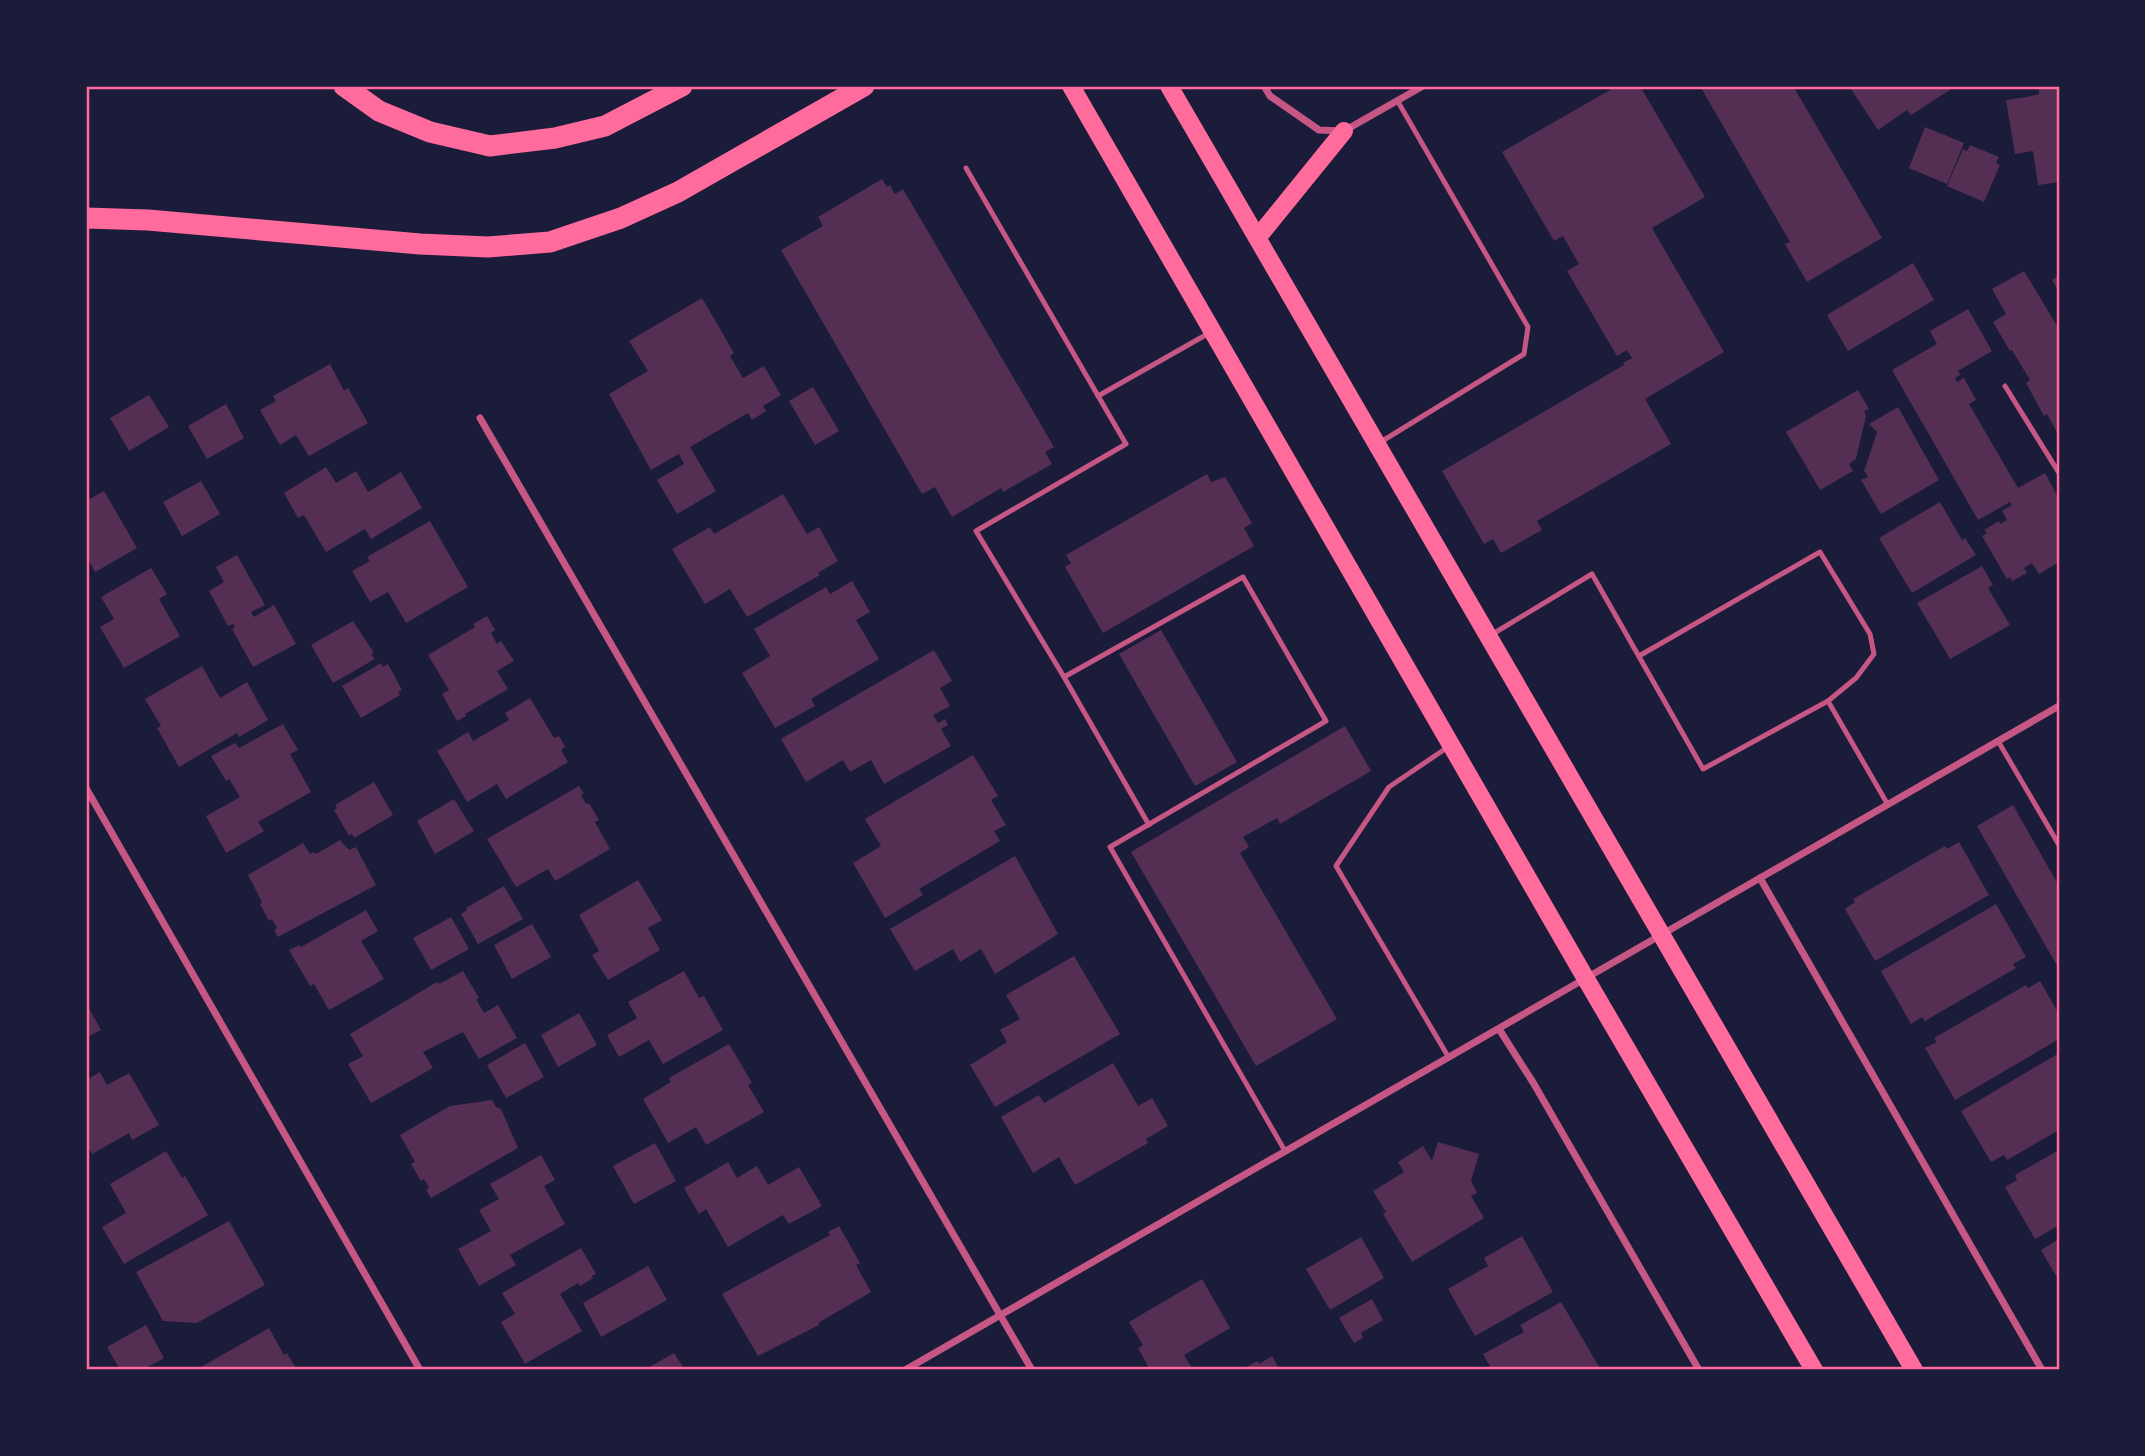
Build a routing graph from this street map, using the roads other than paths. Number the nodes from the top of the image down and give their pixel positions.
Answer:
1 (344, 86) edge
2 (682, 86) edge
3 (864, 86) edge
4 (1070, 86) edge
5 (1169, 86) edge
6 (1264, 86) edge
7 (1423, 86) edge
8 (1398, 100) junction
9 (1344, 131) junction
10 (965, 168) dead end
11 (86, 218) edge
12 (1258, 237) junction
13 (1213, 331) junction
14 (2005, 386) dead end
15 (1098, 396) junction
16 (480, 418) dead end
17 (1377, 444) junction
18 (2059, 473) edge
19 (1488, 636) junction
20 (1639, 656) junction
21 (1064, 677) junction
22 (1828, 701) junction
23 (2059, 706) edge
24 (1998, 741) junction
25 (1451, 746) junction
26 (86, 788) edge
27 (1888, 804) junction
28 (1149, 825) junction
29 (2059, 845) edge
30 (1760, 878) junction
31 (1661, 935) junction
32 (1586, 979) junction
33 (1499, 1029) junction
34 (1449, 1058) junction
35 (1285, 1151) junction
36 (1000, 1315) junction
37 (420, 1370) edge
38 (905, 1370) edge
39 (1032, 1370) edge
40 (1699, 1370) edge
41 (1814, 1370) edge
42 (1914, 1370) edge
43 (2042, 1370) edge

1 - 2 highway
3 - 11 highway
4 - 13 main road
5 - 12 main road
6 - 9 street
7 - 8 street
8 - 9 street
8 - 17 lane
9 - 12 main road
10 - 15 lane
12 - 17 main road
13 - 15 lane
13 - 25 main road
14 - 18 lane
15 - 21 lane
16 - 36 street
17 - 19 main road
19 - 20 lane
19 - 31 main road
20 - 22 lane
20 - 22 lane
21 - 28 lane
21 - 28 lane
22 - 27 lane
23 - 24 street
24 - 27 street
24 - 29 lane
25 - 32 main road
25 - 34 lane
26 - 37 street
27 - 30 street
28 - 35 lane
30 - 31 street
30 - 43 street
31 - 32 street
31 - 42 main road
32 - 33 street
32 - 41 main road
33 - 34 street
33 - 40 street
34 - 35 street
35 - 36 street
36 - 38 street
36 - 39 street

